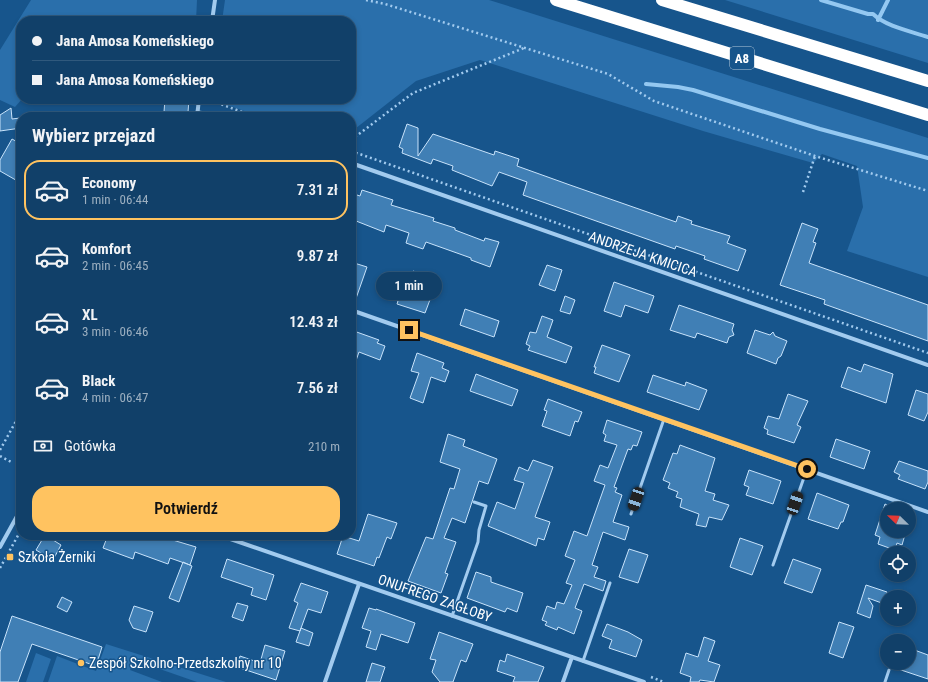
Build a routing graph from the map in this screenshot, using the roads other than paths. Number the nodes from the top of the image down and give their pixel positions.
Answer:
1 (215, 0) edge
2 (556, 0) edge
3 (662, 0) edge
4 (213, 16) edge
5 (928, 81) edge
6 (928, 115) edge
7 (356, 165) edge
8 (356, 312) edge
9 (928, 365) edge
10 (664, 419) junction
11 (807, 469) junction
12 (474, 502) dead end
13 (928, 512) edge
14 (631, 514) dead end
15 (16, 518) edge
16 (233, 540) edge
17 (0, 547) edge
18 (773, 565) dead end
19 (610, 583) dead end
20 (359, 584) junction
21 (452, 616) junction
22 (572, 657) junction
23 (584, 661) junction
24 (889, 670) dead end
25 (325, 682) edge
26 (564, 682) edge
27 (644, 682) edge
28 (885, 682) edge

1 - 4 street
2 - 6 highway, A8
3 - 5 highway, A8
7 - 9 street, ANDRZEJA KMICICA
8 - 10 street
10 - 11 street
10 - 14 lane
11 - 13 street
11 - 18 lane
12 - 21 lane
15 - 17 street
16 - 20 street, ONUFREGO ZAGŁOBY
19 - 23 lane
20 - 21 street, ONUFREGO ZAGŁOBY
20 - 25 street
21 - 22 street, ONUFREGO ZAGŁOBY
22 - 23 street, ONUFREGO ZAGŁOBY
22 - 26 street
23 - 27 street, ONUFREGO ZAGŁOBY
24 - 28 lane

